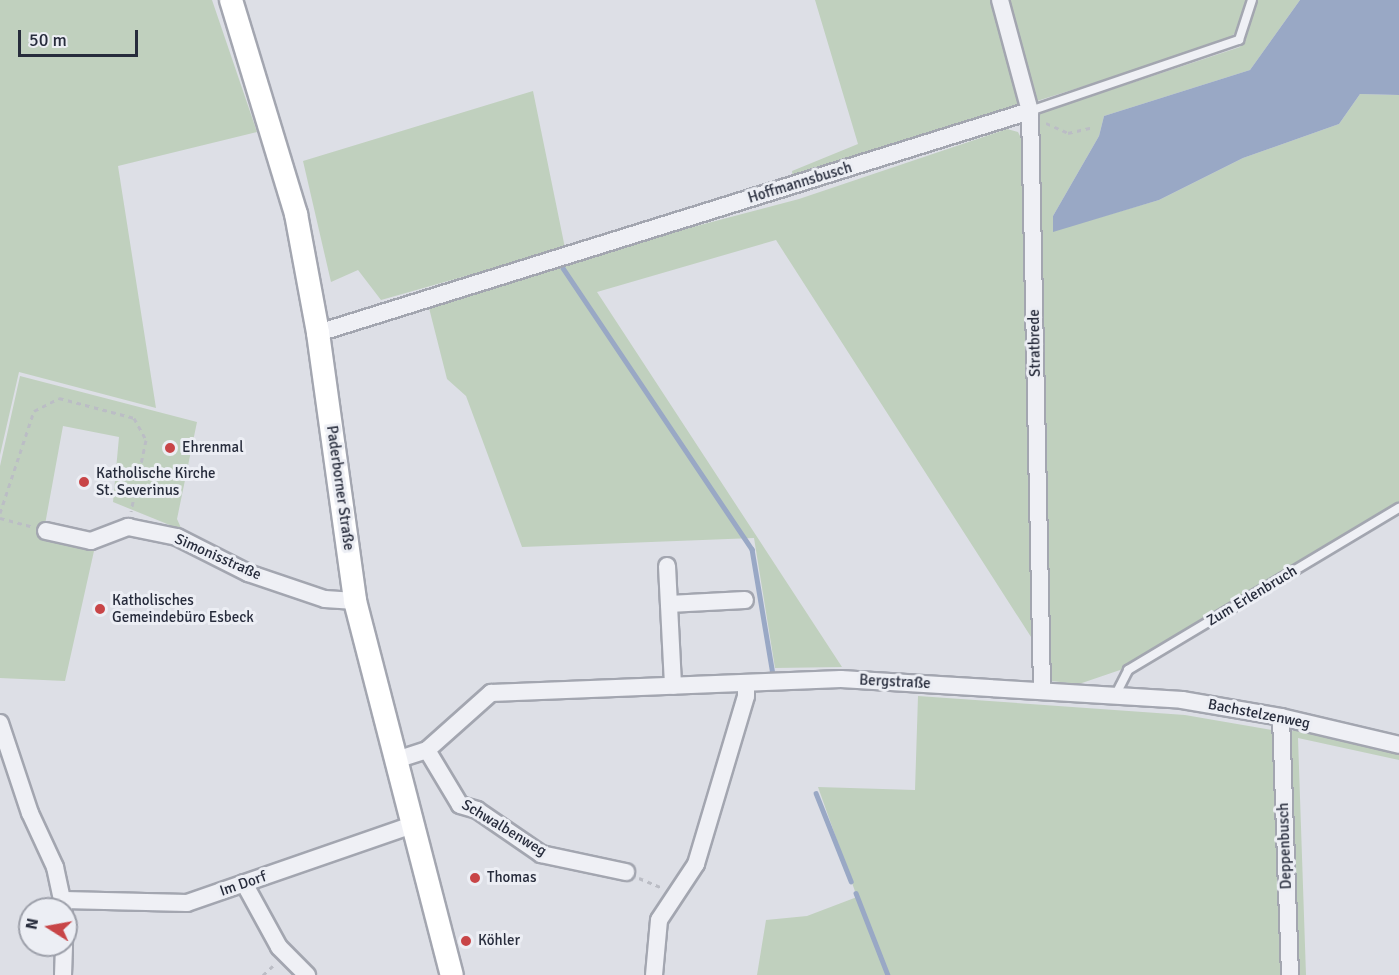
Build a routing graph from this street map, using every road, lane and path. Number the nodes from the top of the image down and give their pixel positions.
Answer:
1 (231, 0) edge
2 (1000, 0) edge
3 (1252, 0) edge
4 (1030, 111) junction
5 (1090, 128) dead end
6 (318, 333) junction
7 (1399, 508) edge
8 (0, 513) edge
9 (0, 518) edge
10 (128, 527) junction
11 (46, 531) joint
12 (667, 566) dead end
13 (745, 600) dead end
14 (356, 601) junction
15 (669, 604) junction
16 (746, 684) junction
17 (673, 686) junction
18 (1042, 690) junction
19 (1116, 694) junction
20 (1281, 717) junction
21 (0, 723) edge
22 (1399, 745) edge
23 (427, 750) junction
24 (396, 760) junction
25 (415, 824) junction
26 (626, 872) joint
27 (244, 884) junction
28 (676, 893) junction
29 (61, 897) edge
30 (78, 905) edge
31 (64, 957) edge
32 (63, 975) edge
33 (307, 975) edge
34 (452, 975) edge
35 (654, 975) edge
36 (1290, 975) edge

1 - 6 main road, Paderborner Straße
2 - 4 street, Stratbrede
3 - 4 lane, Hoffmannsbusch
4 - 5 path
4 - 6 street, Hoffmannsbusch
4 - 18 street, Stratbrede
6 - 14 main road, Paderborner Straße
7 - 19 lane, Zum Erlenbruch
8 - 10 path
9 - 11 path
10 - 11 street
10 - 14 street, Simonisstraße
12 - 15 street
13 - 15 street
14 - 24 main road, Paderborner Straße
15 - 17 street
16 - 17 street, Bergstraße
16 - 18 street, Bergstraße
16 - 28 street
17 - 23 street, Bergstraße
18 - 19 street, Bergstraße
19 - 20 street, Bachstelzenweg
20 - 22 street, Bachstelzenweg
20 - 36 street, Deppenbusch
21 - 29 street, Im Dorf
23 - 24 street, Bergstraße
23 - 26 street, Schwalbenweg
24 - 25 main road, Paderborner Straße
25 - 27 street, Im Dorf
25 - 34 main road, Paderborner Straße
26 - 28 path
27 - 30 street, Im Dorf
27 - 33 street
28 - 35 street
31 - 32 street

